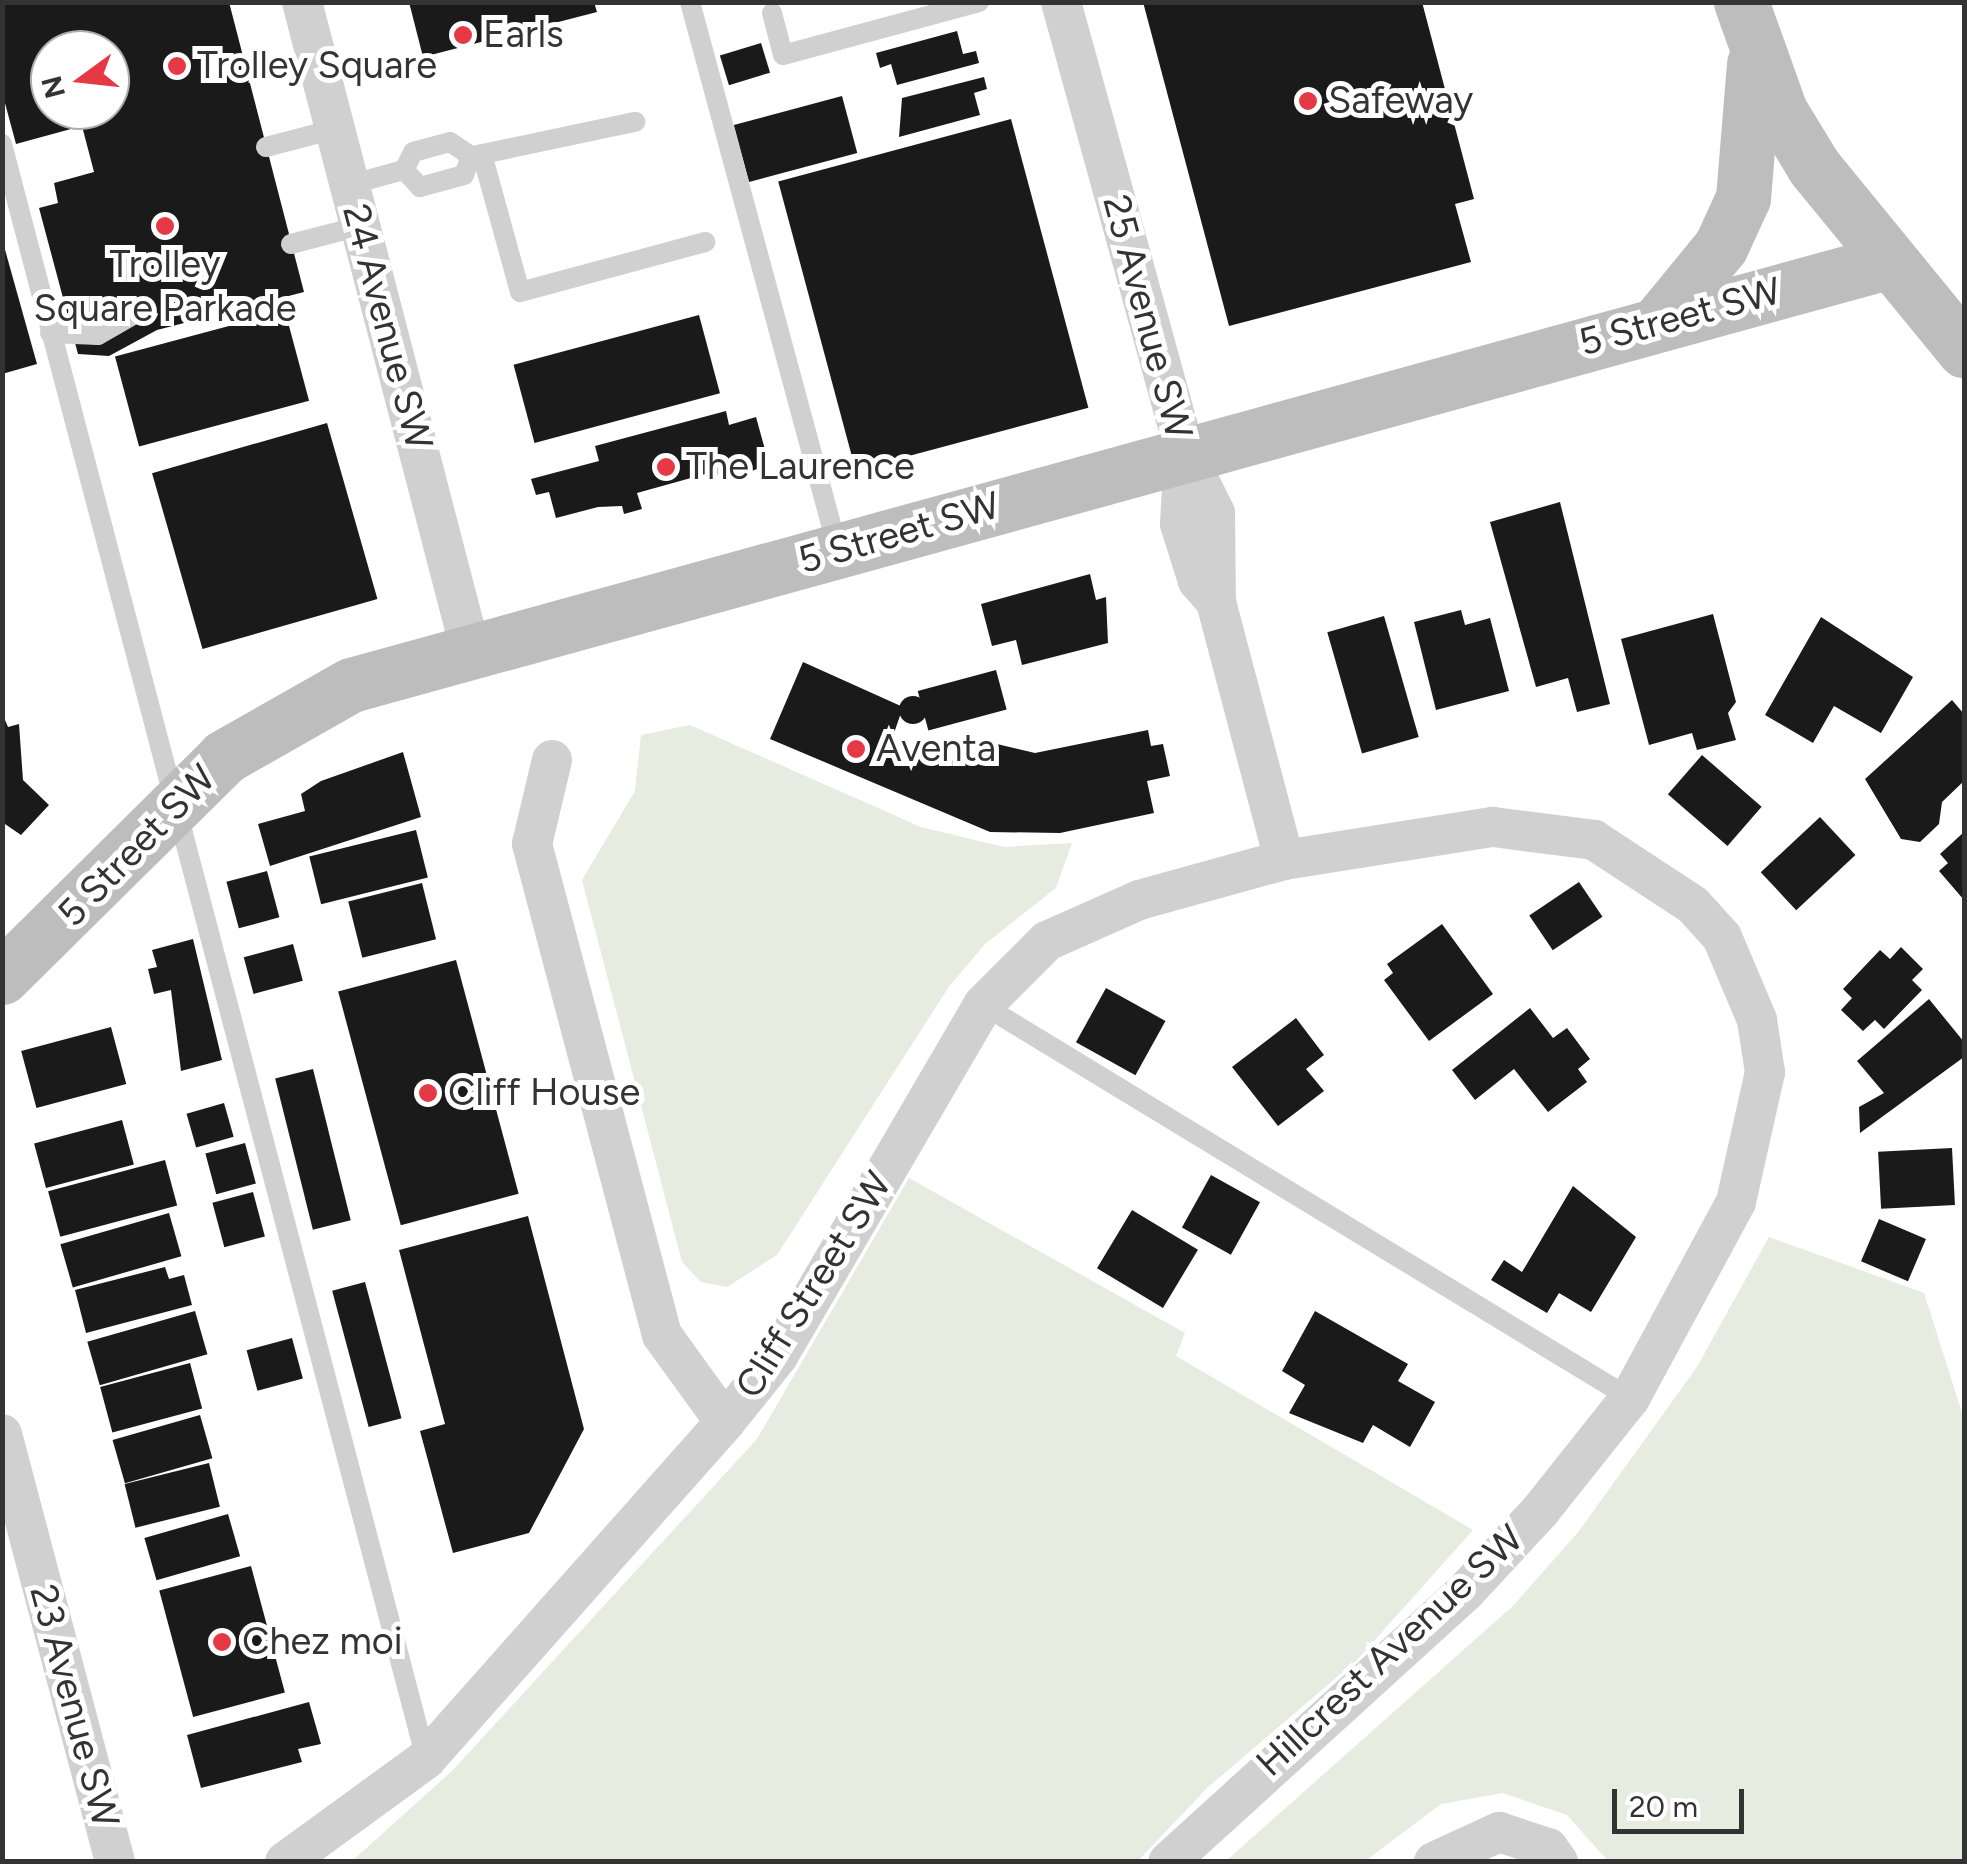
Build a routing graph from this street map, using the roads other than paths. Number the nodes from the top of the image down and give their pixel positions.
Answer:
1 (302, 2) edge
2 (690, 2) edge
3 (979, 2) edge
4 (1060, 2) edge
5 (772, 13) dead end
6 (1748, 26) edge
7 (635, 122) dead end
8 (335, 129) junction
9 (2, 144) edge
10 (266, 147) dead end
11 (477, 155) junction
12 (404, 170) junction
13 (349, 185) junction
14 (360, 226) junction
15 (705, 242) dead end
16 (291, 244) dead end
17 (1890, 262) junction
18 (132, 314) dead end
19 (1658, 323) junction
20 (50, 333) junction
21 (1964, 350) edge
22 (1184, 450) junction
23 (838, 550) junction
24 (471, 652) junction
25 (552, 760) dead end
26 (173, 810) junction
27 (1284, 860) junction
28 (2, 977) edge
29 (983, 1005) junction
30 (1630, 1398) junction
31 (725, 1422) junction
32 (2, 1434) edge
33 (426, 1759) junction
34 (115, 1862) edge
35 (285, 1862) edge
36 (1168, 1862) edge
37 (1434, 1862) edge
38 (1558, 1862) edge

1 - 8 street, 24 Avenue SW
2 - 23 lane
3 - 5 lane
4 - 22 street, 25 Avenue SW
6 - 17 street
6 - 19 street
7 - 11 lane
8 - 10 lane
8 - 13 street, 24 Avenue SW
9 - 20 lane
11 - 12 lane
11 - 12 lane
11 - 15 lane
12 - 13 lane
13 - 14 street, 24 Avenue SW
14 - 16 lane
14 - 24 street, 24 Avenue SW
17 - 19 street, 5 Street SW
17 - 21 street
18 - 20 lane
19 - 22 street, 5 Street SW
20 - 26 lane
22 - 23 street, 5 Street SW
22 - 27 street, 25 Avenue SW
23 - 24 street, 5 Street SW
24 - 26 street, 5 Street SW
25 - 31 street
26 - 28 street, 5 Street SW
26 - 33 lane
27 - 29 street, Cliff Street SW
27 - 30 street, Hillcrest Avenue SW
29 - 30 lane
29 - 31 street, Cliff Street SW
30 - 36 street, Hillcrest Avenue SW
31 - 33 street, Cliff Street SW
32 - 34 street, 23 Avenue SW
33 - 35 street, Cliff Street SW
37 - 38 street

